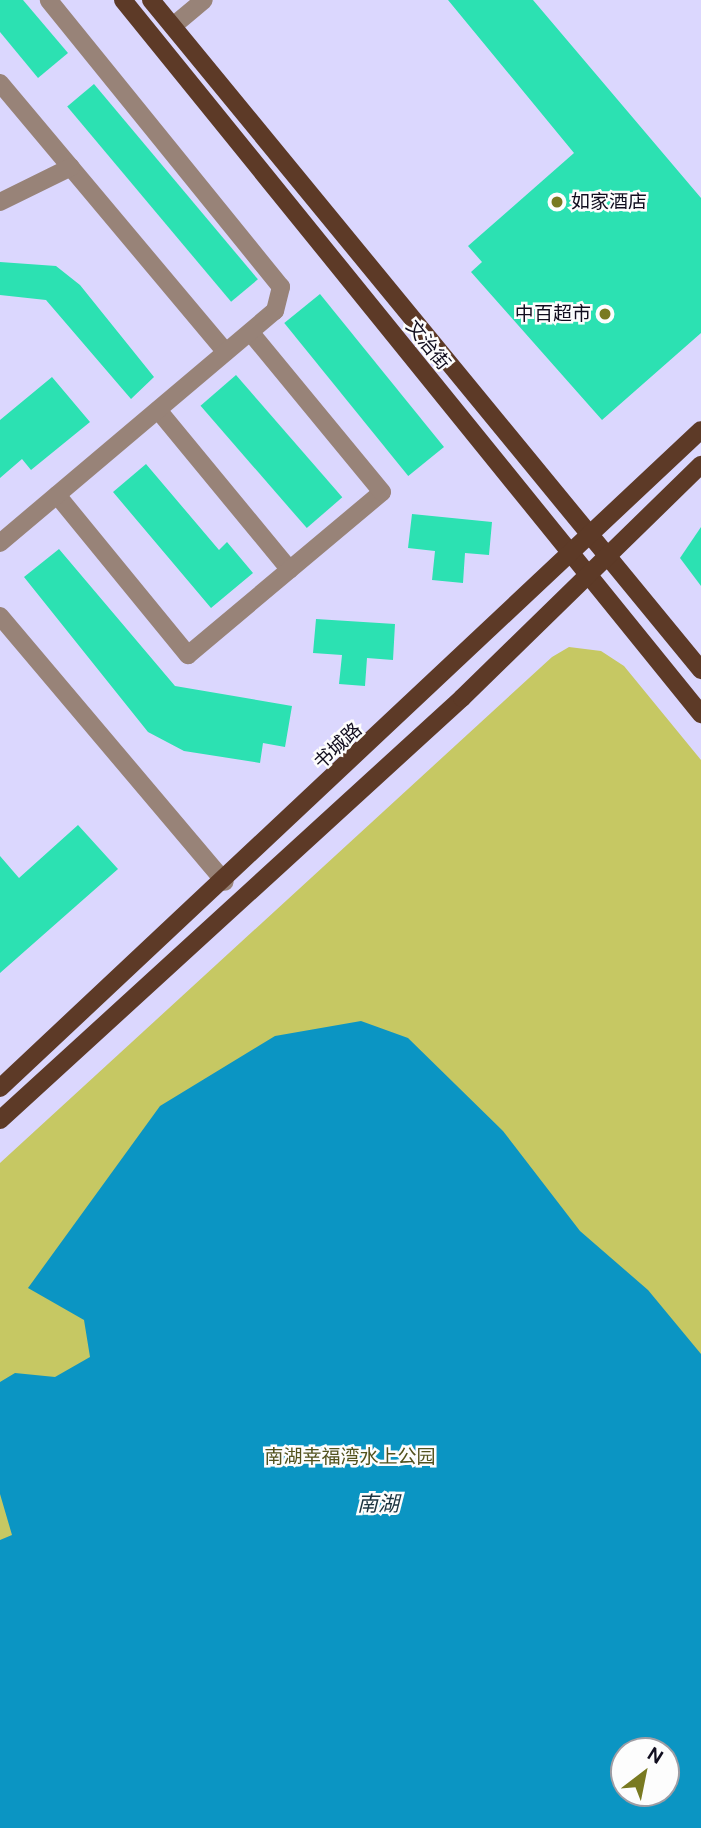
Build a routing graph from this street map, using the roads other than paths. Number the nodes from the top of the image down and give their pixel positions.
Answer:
1 (50, 0) edge
2 (123, 0) edge
3 (152, 0) edge
4 (204, 0) edge
5 (173, 26) junction
6 (0, 83) edge
7 (71, 167) junction
8 (0, 202) edge
9 (250, 332) junction
10 (226, 352) junction
11 (158, 410) junction
12 (701, 430) edge
13 (701, 465) edge
14 (57, 495) junction
15 (589, 534) junction
16 (0, 542) edge
17 (569, 554) junction
18 (607, 556) junction
19 (290, 570) junction
20 (588, 576) junction
21 (0, 616) edge
22 (701, 670) edge
23 (701, 714) edge
24 (225, 882) junction
25 (0, 1088) edge
26 (0, 1119) edge

1 - 9 street
2 - 17 main road, 文治街
3 - 5 main road, 文治街
4 - 5 street
5 - 15 main road, 文治街
6 - 7 street
7 - 8 street
7 - 10 street
9 - 10 street
9 - 19 street
10 - 11 street
11 - 14 street
11 - 19 street
12 - 15 main road, 书城路
13 - 18 main road
14 - 16 street
14 - 19 street
15 - 17 main road, 书城路
15 - 18 main road, 文治街
17 - 20 main road, 文治街
17 - 24 main road, 书城路
18 - 20 main road
18 - 22 main road, 文治街
20 - 23 main road, 文治街
20 - 26 main road
21 - 24 street
24 - 25 main road, 书城路

